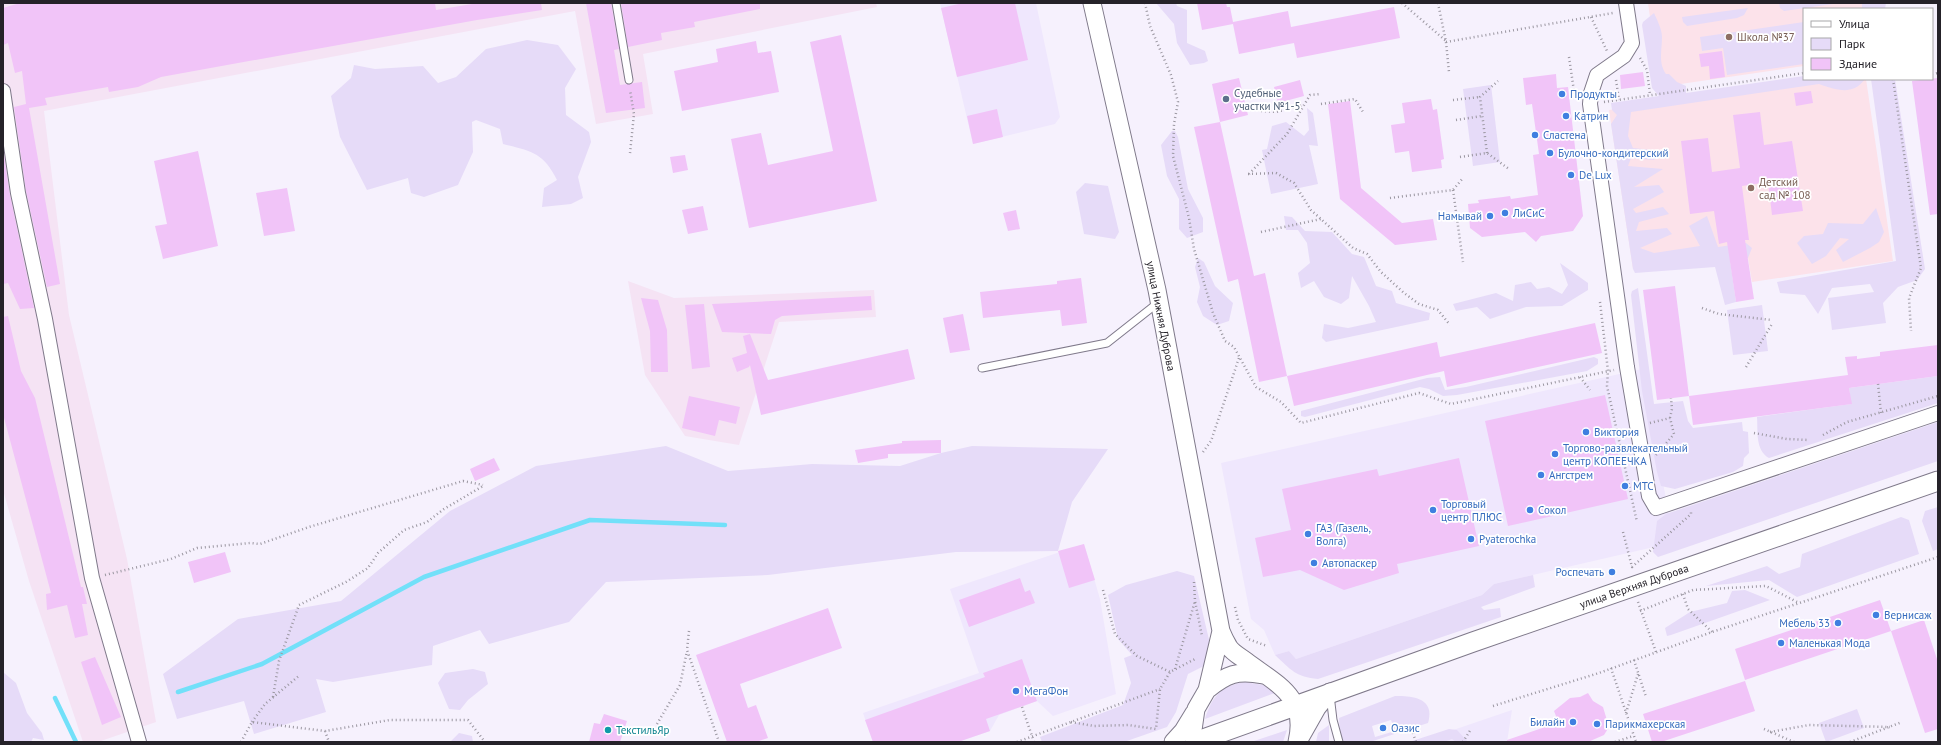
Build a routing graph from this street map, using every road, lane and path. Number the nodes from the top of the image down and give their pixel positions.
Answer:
1 (616, 3) edge
2 (1145, 3) edge
3 (1402, 3) edge
4 (1438, 3) edge
5 (1096, 6) edge
6 (1621, 8) edge
7 (1603, 15) dead end
8 (1590, 17) junction
9 (1616, 20) dead end
10 (1446, 42) junction
11 (1632, 43) junction
12 (1603, 44) dead end
13 (1449, 72) dead end
14 (1803, 73) edge
15 (628, 80) joint
16 (1893, 80) edge
17 (1498, 81) dead end
18 (3, 91) edge
19 (1320, 94) dead end
20 (1650, 95) junction
21 (1480, 97) junction
22 (1453, 100) dead end
23 (1321, 104) dead end
24 (1590, 104) junction
25 (1303, 105) junction
26 (1261, 111) dead end
27 (1362, 112) dead end
28 (1482, 116) junction
29 (1456, 120) dead end
30 (630, 153) dead end
31 (1487, 153) junction
32 (1460, 157) dead end
33 (1509, 169) dead end
34 (1463, 178) dead end
35 (1453, 190) junction
36 (1390, 198) dead end
37 (1321, 219) junction
38 (1261, 232) dead end
39 (1463, 262) dead end
40 (1159, 302) junction
41 (1600, 302) dead end
42 (1702, 308) dead end
43 (1450, 325) dead end
44 (1911, 331) dead end
45 (1240, 357) junction
46 (1626, 367) junction
47 (1746, 367) dead end
48 (982, 368) dead end
49 (1608, 371) junction
50 (1580, 377) junction
51 (1878, 384) dead end
52 (1590, 390) dead end
53 (1938, 396) edge
54 (1671, 398) dead end
55 (1881, 412) junction
56 (1938, 413) edge
57 (1670, 418) junction
58 (1882, 419) dead end
59 (1648, 423) dead end
60 (1754, 433) dead end
61 (1819, 437) dead end
62 (1812, 441) dead end
63 (1658, 454) dead end
64 (1190, 470) junction
65 (1938, 482) edge
66 (1692, 498) junction
67 (1637, 522) dead end
68 (1623, 532) dead end
69 (1938, 557) edge
70 (92, 578) junction
71 (1194, 579) dead end
72 (1103, 590) dead end
73 (1683, 594) junction
74 (1195, 601) junction
75 (1799, 603) junction
76 (1235, 607) dead end
77 (689, 631) dead end
78 (1221, 631) junction
79 (1712, 632) junction
80 (1201, 641) dead end
81 (1268, 646) dead end
82 (687, 650) junction
83 (1656, 652) junction
84 (1198, 653) dead end
85 (1634, 660) junction
86 (1611, 668) junction
87 (1175, 669) junction
88 (1170, 672) junction
89 (1638, 674) junction
90 (300, 675) dead end
91 (1265, 676) junction
92 (1280, 684) junction
93 (1160, 689) junction
94 (1207, 690) junction
95 (1330, 692) junction
96 (273, 697) junction
97 (1646, 697) dead end
98 (1296, 705) junction
99 (1022, 706) dead end
100 (1493, 706) dead end
101 (1196, 709) junction
102 (1626, 713) junction
103 (252, 722) junction
104 (1071, 722) junction
105 (1902, 722) dead end
106 (658, 724) dead end
107 (1890, 727) junction
108 (1471, 729) dead end
109 (1764, 729) dead end
110 (325, 731) junction
111 (1770, 732) junction
112 (1413, 733) dead end
113 (1032, 736) junction
114 (1633, 736) junction
115 (139, 742) edge
116 (241, 742) edge
117 (329, 742) edge
118 (485, 742) edge
119 (719, 742) edge
120 (1017, 742) edge
121 (1034, 742) edge
122 (1173, 742) edge
123 (1195, 742) edge
124 (1298, 742) edge
125 (1339, 742) edge
126 (1416, 742) edge
127 (1463, 742) edge
128 (1615, 742) edge
129 (1636, 742) edge
130 (1794, 742) edge
131 (1850, 742) edge

1 - 15 lane
2 - 45 path
3 - 10 path
4 - 10 path
5 - 40 street, улица Нижняя Дуброва
6 - 9 path
6 - 11 street
7 - 8 path
8 - 10 path
8 - 12 path
10 - 13 path
11 - 20 path
11 - 24 street
14 - 20 path
15 - 30 path
16 - 44 path
17 - 21 path
18 - 70 street
19 - 25 path
20 - 24 path
21 - 22 path
21 - 28 path
23 - 27 path
24 - 46 street
25 - 26 path
25 - 37 path
28 - 29 path
28 - 31 path
31 - 32 path
31 - 33 path
34 - 35 path
35 - 36 path
35 - 39 path
37 - 38 path
37 - 43 path
40 - 48 lane
40 - 64 street, улица Нижняя Дуброва
41 - 49 path
42 - 47 path
45 - 50 path
45 - 64 path
46 - 49 path
46 - 66 street
49 - 50 path
49 - 67 path
50 - 52 path
51 - 55 path
53 - 55 path
54 - 57 path
55 - 58 path
55 - 61 path
56 - 66 street
57 - 59 path
57 - 63 path
60 - 62 path
64 - 78 street, улица Нижняя Дуброва
65 - 95 main road, улица Верхняя Дуброва
66 - 68 path
69 - 75 path
70 - 96 path
70 - 115 street
71 - 74 path
72 - 88 path
73 - 75 path
73 - 79 path
73 - 83 path
74 - 80 path
74 - 87 path
75 - 79 path
76 - 81 path
77 - 82 path
78 - 91 street, улица Нижняя Дуброва
78 - 94 street, улица Нижняя Дуброва
79 - 83 path
82 - 106 path
82 - 119 path
83 - 85 path
84 - 87 path
85 - 86 path
85 - 89 path
86 - 100 path
86 - 102 path
87 - 88 path
88 - 93 path
89 - 97 path
89 - 102 path
90 - 96 path
91 - 92 street, улица Нижняя Дуброва
91 - 94 street
92 - 95 street, улица Верхняя Дуброва
92 - 98 street, улица Нижняя Дуброва
93 - 104 path
93 - 104 path
94 - 101 street, улица Нижняя Дуброва
95 - 98 main road, улица Верхняя Дуброва
95 - 124 street
95 - 125 lane
96 - 103 path
98 - 123 main road, улица Верхняя Дуброва
98 - 124 street, улица Нижняя Дуброва
99 - 113 path
101 - 122 street
101 - 123 street, улица Нижняя Дуброва
102 - 114 path
103 - 110 path
103 - 116 path
104 - 113 path
105 - 107 path
107 - 111 path
107 - 131 path
108 - 127 path
109 - 111 path
110 - 117 path
110 - 118 path
111 - 130 path
112 - 126 path
113 - 120 path
113 - 121 path
114 - 128 path
114 - 129 path

